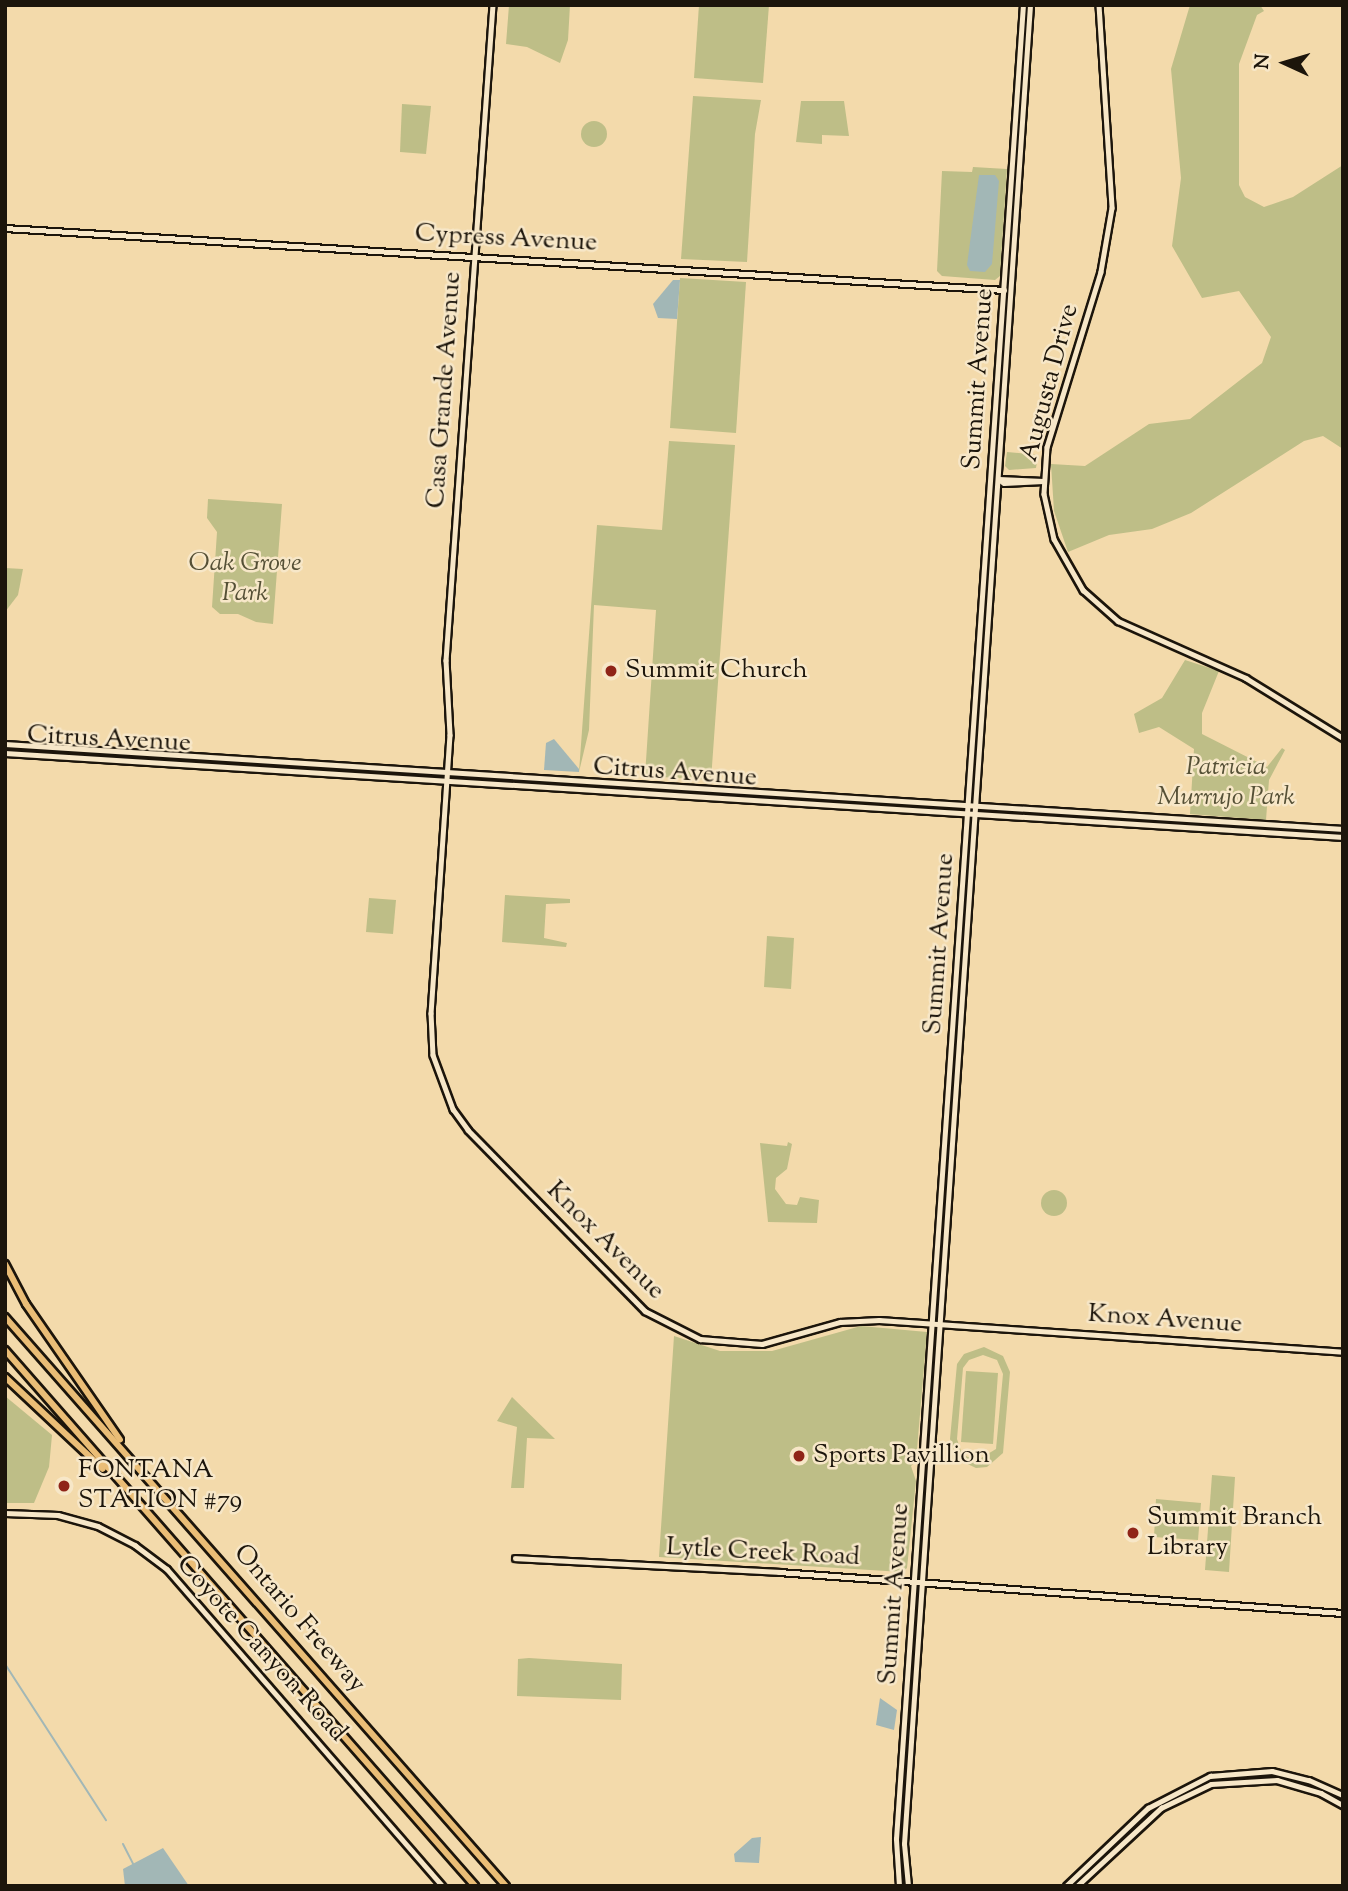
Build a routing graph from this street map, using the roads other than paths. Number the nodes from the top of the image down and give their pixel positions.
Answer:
1 (493, 5) edge
2 (1023, 5) edge
3 (1030, 5) edge
4 (1098, 5) edge
5 (5, 228) edge
6 (474, 256) junction
7 (1004, 290) junction
8 (999, 479) junction
9 (1044, 481) junction
10 (1343, 738) edge
11 (5, 744) edge
12 (5, 753) edge
13 (447, 770) junction
14 (447, 778) junction
15 (970, 803) junction
16 (977, 803) junction
17 (969, 811) junction
18 (976, 811) junction
19 (1343, 829) edge
20 (1343, 837) edge
21 (5, 1264) edge
22 (5, 1317) edge
23 (934, 1324) junction
24 (941, 1324) junction
25 (5, 1350) edge
26 (1343, 1352) edge
27 (5, 1377) edge
28 (122, 1445) junction
29 (125, 1488) junction
30 (5, 1513) edge
31 (515, 1558) dead end
32 (914, 1581) junction
33 (924, 1583) junction
34 (1343, 1614) edge
35 (1343, 1796) edge
36 (1343, 1805) edge
37 (443, 1886) edge
38 (475, 1886) edge
39 (506, 1886) edge
40 (899, 1886) edge
41 (908, 1886) edge
42 (1066, 1886) edge
43 (1077, 1886) edge

1 - 6 main road, Casa Grande Avenue
2 - 7 main road, Summit Avenue
3 - 8 main road, Summit Avenue
4 - 9 main road, Augusta Drive
5 - 6 main road, Cypress Avenue
6 - 7 main road, Cypress Avenue
6 - 13 main road, Casa Grande Avenue
7 - 15 main road, Summit Avenue
8 - 9 main road
8 - 16 main road, Summit Avenue
9 - 10 main road, Augusta Drive
11 - 13 main road, Citrus Avenue
12 - 14 main road, Citrus Avenue
13 - 14 main road, Casa Grande Avenue
13 - 15 main road, Citrus Avenue
14 - 17 main road, Citrus Avenue
14 - 23 main road, Knox Avenue
15 - 16 main road, Citrus Avenue
15 - 17 main road, Summit Avenue
16 - 18 main road, Summit Avenue
16 - 19 main road, Citrus Avenue
17 - 18 main road, Citrus Avenue
17 - 23 main road, Summit Avenue
18 - 20 main road, Citrus Avenue
18 - 24 main road, Summit Avenue
21 - 28 highway
22 - 28 highway, Ontario Freeway
23 - 24 main road, Knox Avenue
23 - 32 main road, Summit Avenue
24 - 26 main road, Knox Avenue
24 - 33 main road, Summit Avenue
25 - 29 highway, Ontario Freeway
27 - 29 highway
28 - 39 highway, Ontario Freeway
29 - 38 highway, Ontario Freeway
30 - 37 main road, Coyote Canyon Road
31 - 32 main road, Lytle Creek Road
32 - 33 main road, Lytle Creek Road
32 - 40 main road, Summit Avenue
33 - 34 main road, Lytle Creek Road
33 - 41 main road, Summit Avenue
35 - 42 main road
36 - 43 main road

